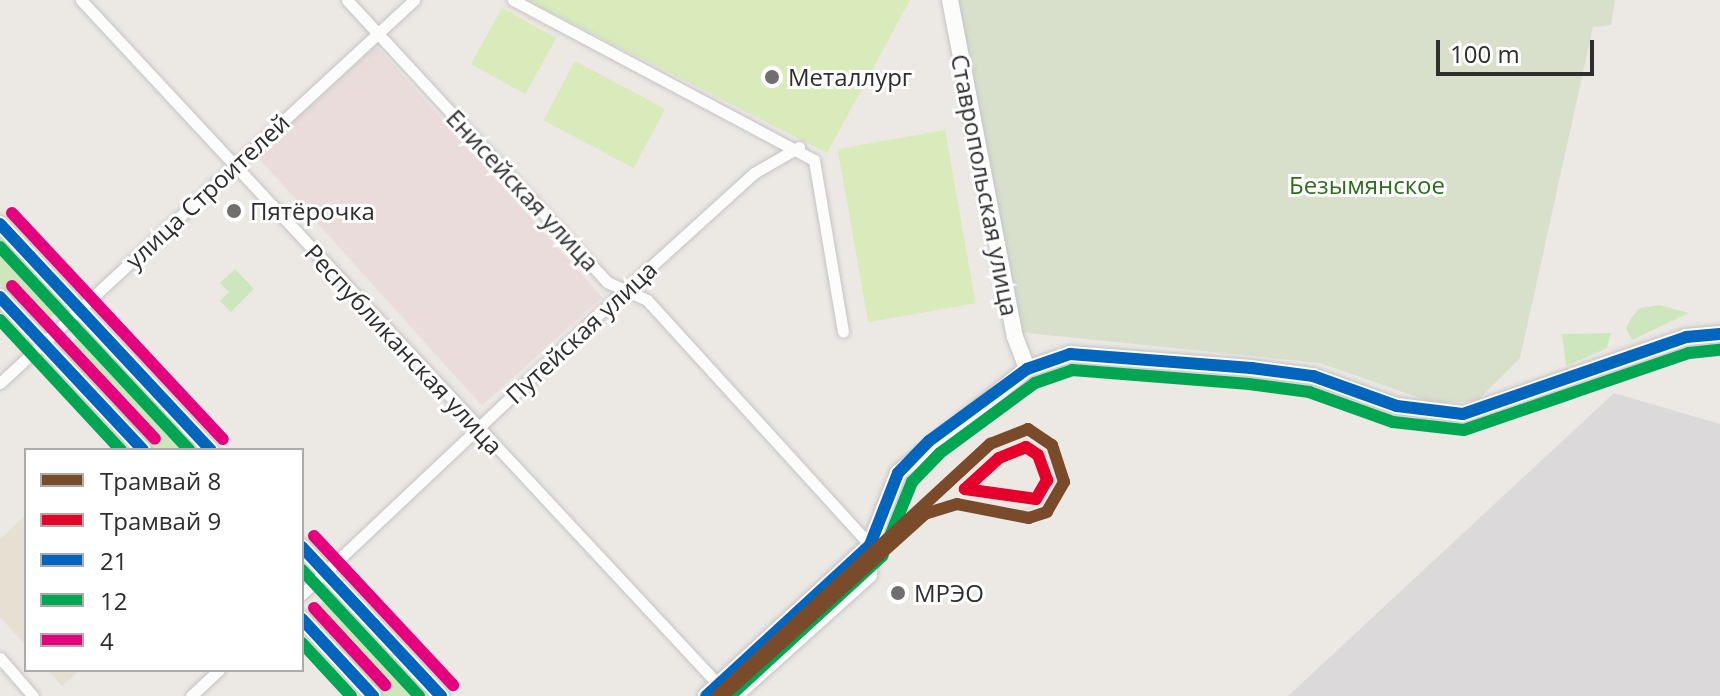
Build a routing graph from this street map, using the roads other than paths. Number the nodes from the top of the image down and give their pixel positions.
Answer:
1 (81, 0) edge
2 (347, 0) edge
3 (414, 0) edge
4 (513, 0) edge
5 (950, 0) edge
6 (376, 33) junction
7 (799, 147) junction
8 (235, 165) junction
9 (0, 224) edge
10 (625, 290) junction
11 (0, 297) edge
12 (81, 310) junction
13 (843, 332) dead end
14 (1720, 334) edge
15 (43, 343) junction
16 (1027, 369) junction
17 (0, 383) edge
18 (478, 430) junction
19 (141, 448) edge
20 (209, 448) edge
21 (870, 545) junction
22 (304, 549) edge
23 (325, 572) junction
24 (304, 592) edge
25 (304, 621) edge
26 (0, 658) edge
27 (217, 672) edge
28 (722, 693) edge
29 (33, 696) edge
30 (191, 696) edge
31 (373, 696) edge
32 (441, 696) edge

1 - 8 street, Республиканская улица
2 - 6 street, Енисейская улица
3 - 6 street, улица Строителей
4 - 7 street
5 - 16 street, Ставропольская улица
6 - 8 street, улица Строителей
6 - 10 street, Енисейская улица
7 - 10 street, Путейская улица
7 - 13 street
8 - 12 street, улица Строителей
8 - 18 street, Республиканская улица
9 - 12 street
10 - 18 street, Путейская улица
10 - 21 street, Енисейская улица
11 - 15 street
12 - 15 street, улица Строителей
12 - 20 street
14 - 16 street
15 - 17 street, улица Строителей
15 - 19 street
16 - 21 street
18 - 23 street, Путейская улица
18 - 28 street, Республиканская улица
21 - 28 street
22 - 23 street
23 - 24 street, Путейская улица
23 - 32 street
25 - 31 street
26 - 29 street
27 - 30 street

